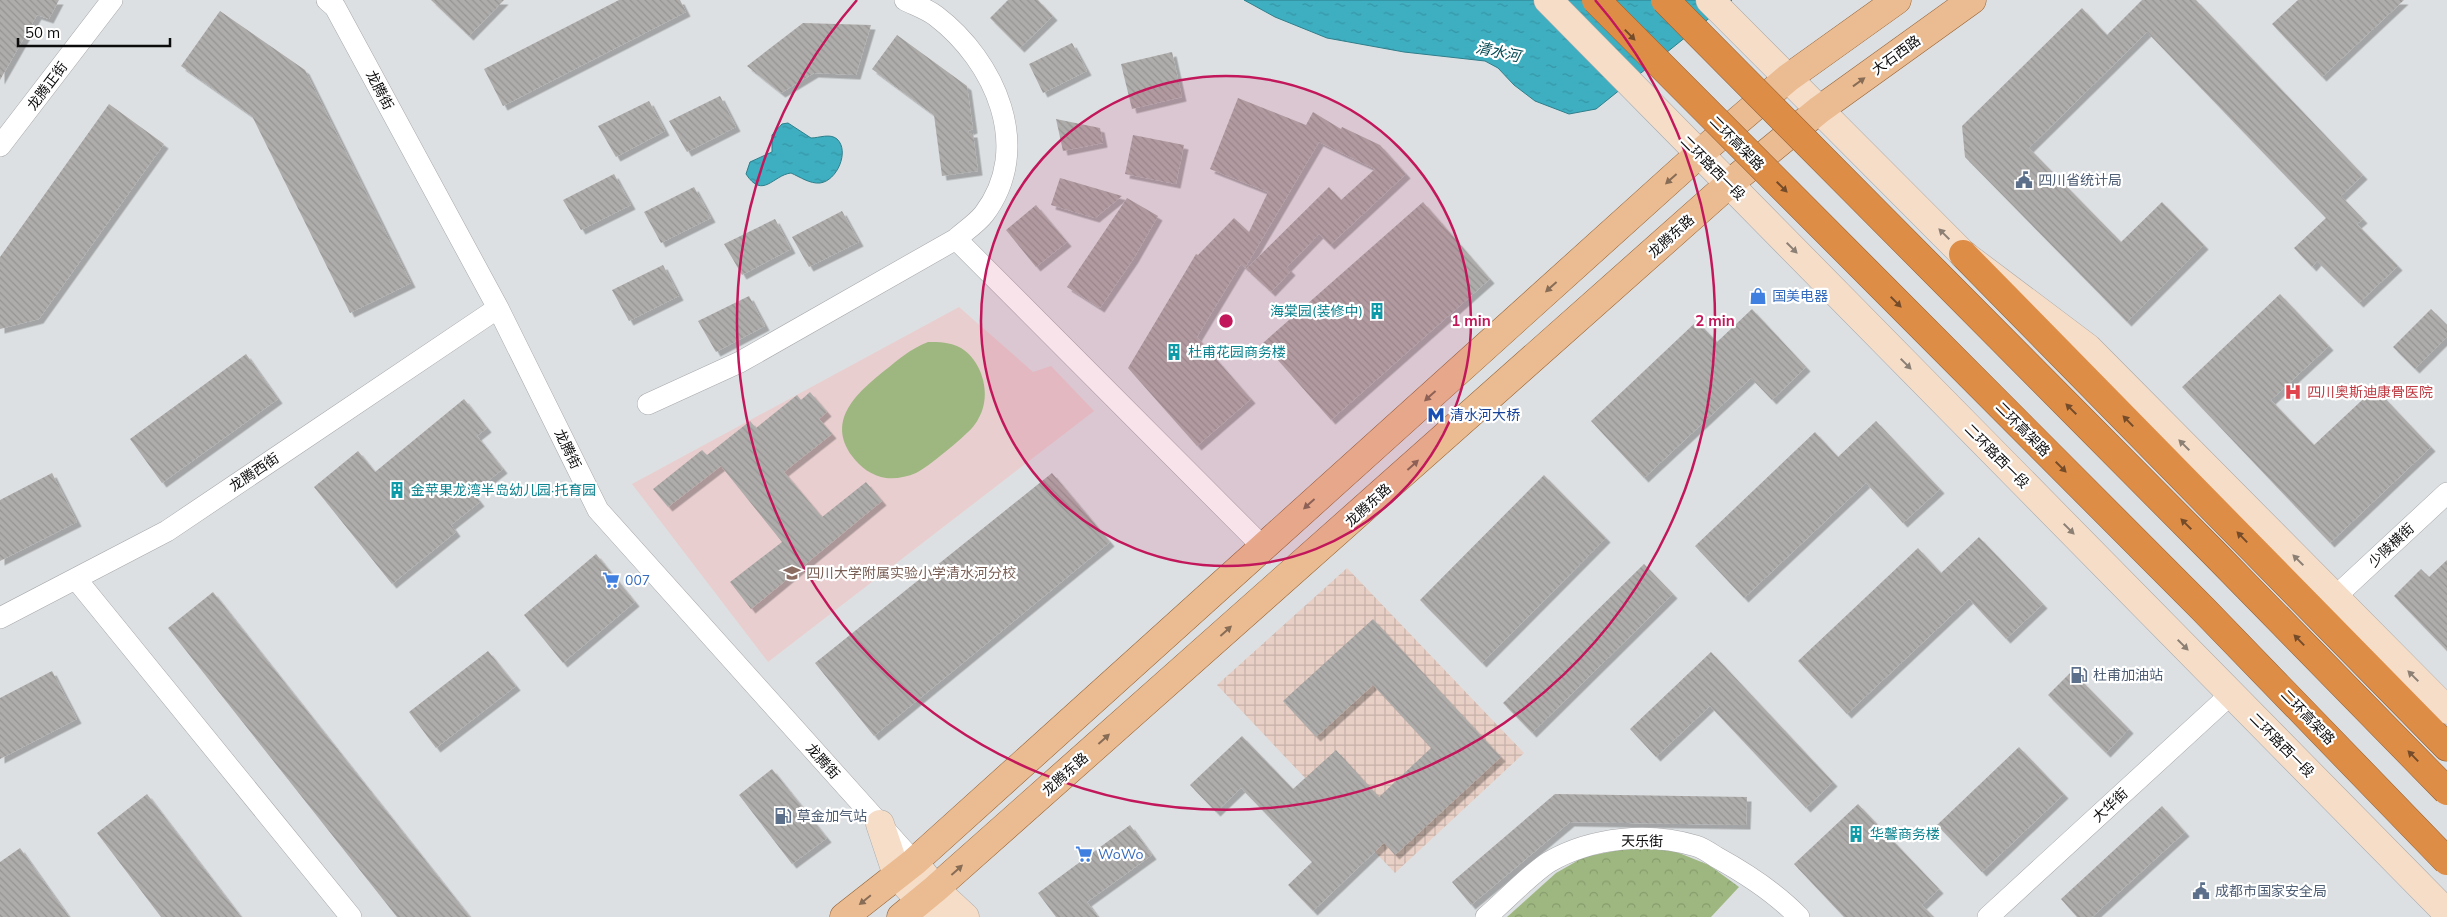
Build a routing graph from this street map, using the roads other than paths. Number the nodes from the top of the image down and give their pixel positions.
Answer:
1 (112, 0) edge
2 (326, 0) edge
3 (905, 0) edge
4 (1548, 0) edge
5 (1596, 0) edge
6 (1665, 0) edge
7 (1710, 0) edge
8 (1897, 0) edge
9 (1972, 0) edge
10 (1788, 78) junction
11 (1819, 110) junction
12 (1, 147) edge
13 (1699, 154) junction
14 (1729, 184) junction
15 (956, 239) junction
16 (1963, 254) junction
17 (498, 308) junction
18 (648, 404) dead end
19 (2447, 493) edge
20 (1262, 546) junction
21 (76, 579) junction
22 (2335, 597) junction
23 (0, 618) edge
24 (2231, 694) junction
25 (2447, 710) edge
26 (2447, 747) edge
27 (2447, 791) edge
28 (880, 824) joint
29 (2447, 861) edge
30 (905, 868) junction
31 (923, 906) edge
32 (2447, 913) edge
33 (351, 917) edge
34 (844, 917) edge
35 (965, 917) edge
36 (1486, 917) edge
37 (1799, 917) edge
38 (1988, 917) edge

1 - 12 street, 龙腾正街
2 - 17 street, 龙腾街
3 - 15 street
4 - 13 main road, 二环路西一段
5 -> 29 highway, 二环高架路, bridge
27 -> 6 highway, bridge
7 - 10 main road
8 - 10 main road
11 -> 9 main road, 大石西路
10 - 11 main road
10 - 13 main road
11 - 14 main road, 龙腾东路
16 -> 11 main road
13 - 14 main road, 二环路西一段
13 -> 20 main road
14 -> 24 main road, 二环路西一段
31 -> 14 main road, 龙腾东路
15 - 18 street
15 - 20 street
22 -> 16 main road
26 -> 16 highway
17 - 21 street, 龙腾西街
17 - 28 street, 龙腾街
19 - 22 street, 少陵横街
20 - 30 main road
21 - 23 street, 龙腾西街
21 - 33 street
25 -> 22 main road
24 - 32 main road, 二环路西一段
24 - 38 street, 大华街
28 - 30 main road
30 - 31 main road
30 -> 34 main road
31 - 35 main road
36 - 37 street, 天乐街

